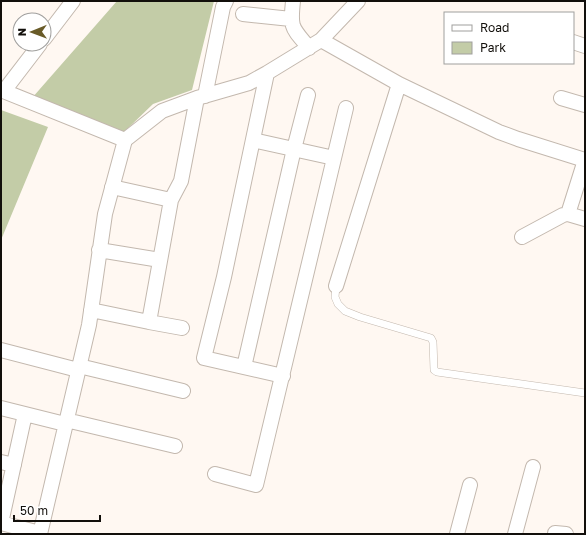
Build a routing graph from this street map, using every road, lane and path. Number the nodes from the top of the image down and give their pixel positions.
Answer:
1 (73, 1) edge
2 (226, 1) edge
3 (293, 1) edge
4 (358, 1) edge
5 (243, 14) dead end
6 (291, 19) junction
7 (52, 29) edge
8 (321, 40) junction
9 (574, 42) edge
10 (585, 46) edge
11 (309, 48) junction
12 (33, 52) edge
13 (267, 73) junction
14 (399, 84) junction
15 (2, 90) edge
16 (308, 95) dead end
17 (201, 97) junction
18 (561, 98) dead end
19 (585, 105) edge
20 (346, 108) dead end
21 (125, 140) junction
22 (253, 140) junction
23 (294, 149) junction
24 (334, 158) junction
25 (112, 187) junction
26 (171, 200) junction
27 (568, 214) junction
28 (585, 220) edge
29 (522, 237) dead end
30 (99, 250) junction
31 (160, 260) junction
32 (336, 286) joint
33 (91, 310) junction
34 (149, 322) junction
35 (182, 328) dead end
36 (1, 350) edge
37 (244, 367) junction
38 (79, 368) junction
39 (283, 376) junction
40 (184, 391) dead end
41 (585, 392) edge
42 (1, 408) edge
43 (25, 414) junction
44 (66, 422) junction
45 (175, 446) dead end
46 (7, 464) edge
47 (533, 467) dead end
48 (214, 474) dead end
49 (470, 486) dead end
50 (1, 523) edge
51 (40, 534) edge
52 (457, 534) edge
53 (515, 534) edge
54 (555, 534) edge
55 (566, 534) edge

1 - 7 street
2 - 17 street
3 - 6 street
4 - 8 street
5 - 6 street
6 - 11 street
8 - 11 street
8 - 14 street
9 - 10 street
11 - 13 street
12 - 15 street
13 - 17 street
13 - 22 street
14 - 27 street
14 - 32 street
15 - 21 street
16 - 23 street
17 - 21 street
17 - 26 street
18 - 19 street
20 - 24 street
21 - 25 street
22 - 23 street
22 - 37 street
23 - 24 street
23 - 37 street
24 - 39 street
25 - 26 street
25 - 30 street
26 - 31 street
27 - 28 street
27 - 29 street
30 - 31 street
30 - 33 street
31 - 34 street
32 - 41 lane
33 - 34 street
33 - 38 street
34 - 35 street
36 - 38 street
37 - 39 street
38 - 40 street
38 - 44 street
39 - 48 street
42 - 43 street
43 - 44 street
43 - 46 street
44 - 45 street
44 - 51 street
46 - 50 street
47 - 53 street
49 - 52 street
50 - 51 street
54 - 55 street

